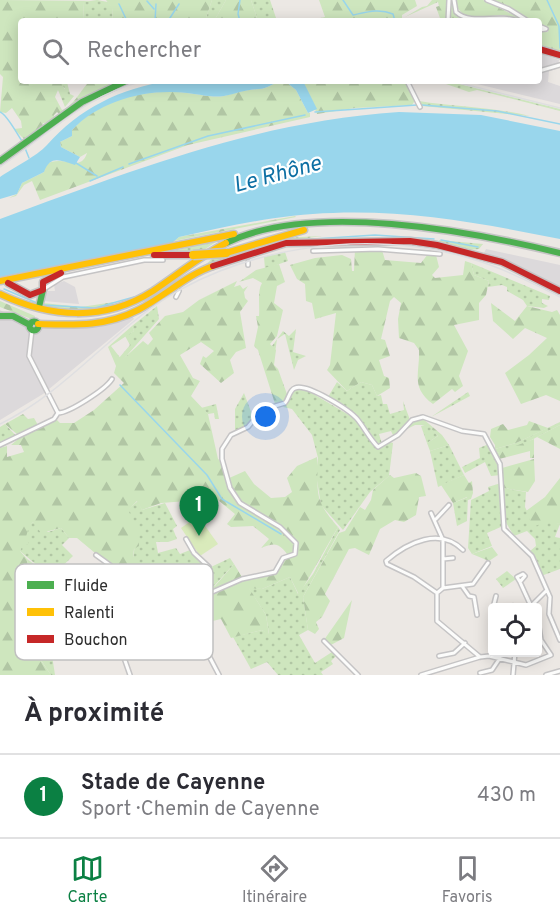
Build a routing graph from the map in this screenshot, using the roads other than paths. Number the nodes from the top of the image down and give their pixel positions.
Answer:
1 (449, 0) edge
2 (454, 0) edge
3 (487, 0) edge
4 (448, 18) edge
5 (510, 18) edge
6 (523, 18) edge
7 (542, 50) edge
8 (560, 55) edge
9 (560, 65) edge
10 (542, 70) edge
11 (120, 84) edge
12 (408, 84) edge
13 (420, 107) dead end
14 (0, 161) edge
15 (304, 230) junction
16 (252, 233) junction
17 (333, 246) junction
18 (313, 250) dead end
19 (560, 253) edge
20 (440, 254) dead end
21 (560, 258) edge
22 (116, 260) junction
23 (163, 260) dead end
24 (85, 264) junction
25 (59, 277) junction
26 (2, 283) edge
27 (19, 285) junction
28 (180, 290) junction
29 (560, 291) edge
30 (0, 296) edge
31 (176, 297) dead end
32 (0, 316) edge
33 (34, 326) junction
34 (112, 380) dead end
35 (58, 413) junction
36 (0, 445) edge
37 (449, 505) dead end
38 (431, 513) dead end
39 (436, 520) junction
40 (186, 539) dead end
41 (443, 540) junction
42 (463, 550) dead end
43 (96, 555) dead end
44 (453, 558) dead end
45 (442, 560) junction
46 (488, 562) dead end
47 (108, 564) edge
48 (206, 564) edge
49 (520, 582) dead end
50 (462, 586) junction
51 (442, 588) junction
52 (546, 591) junction
53 (213, 592) edge
54 (437, 593) junction
55 (496, 596) dead end
56 (494, 603) edge
57 (528, 603) edge
58 (534, 603) edge
59 (477, 615) dead end
60 (560, 640) edge
61 (324, 641) dead end
62 (542, 641) edge
63 (465, 644) junction
64 (551, 655) junction
65 (439, 656) dead end
66 (480, 657) junction
67 (515, 657) edge
68 (500, 658) junction
69 (125, 660) edge
70 (211, 660) edge
71 (553, 660) dead end
72 (514, 663) junction
73 (560, 671) edge
74 (480, 673) dead end
75 (130, 675) edge
76 (219, 675) edge
77 (358, 675) edge
78 (421, 675) edge
79 (513, 675) edge
80 (546, 675) edge

1 - 4 street
2 - 5 street
3 - 6 street
7 - 8 main road
9 - 10 street
11 - 14 main road
12 - 13 street
15 - 21 main road
15 - 22 main road, bridge
15 - 30 main road
16 - 19 main road
16 - 22 main road
16 - 30 main road
17 - 18 street
17 - 20 street
17 - 28 main road
17 - 29 main road
22 - 24 main road
22 - 25 main road
23 - 25 street
24 - 26 main road
24 - 27 main road
25 - 27 main road
25 - 27 main road
26 - 27 main road
28 - 31 street
28 - 33 main road
32 - 33 main road
33 - 35 street
34 - 35 street
35 - 36 street
37 - 39 street
38 - 39 street
39 - 41 street
40 - 48 street
41 - 42 street
41 - 45 street
41 - 54 street
43 - 47 street
44 - 45 street
45 - 51 street
46 - 50 street
49 - 57 street
50 - 51 street
50 - 59 street
51 - 54 street
52 - 53 street
52 - 58 street
52 - 60 street
54 - 63 street
55 - 56 street
61 - 77 street
62 - 64 street
63 - 65 street
63 - 66 street
64 - 71 street
64 - 72 street
66 - 68 street
66 - 78 street
67 - 72 street
68 - 72 street
68 - 74 street
69 - 75 street
70 - 76 street
72 - 79 street
73 - 80 street

